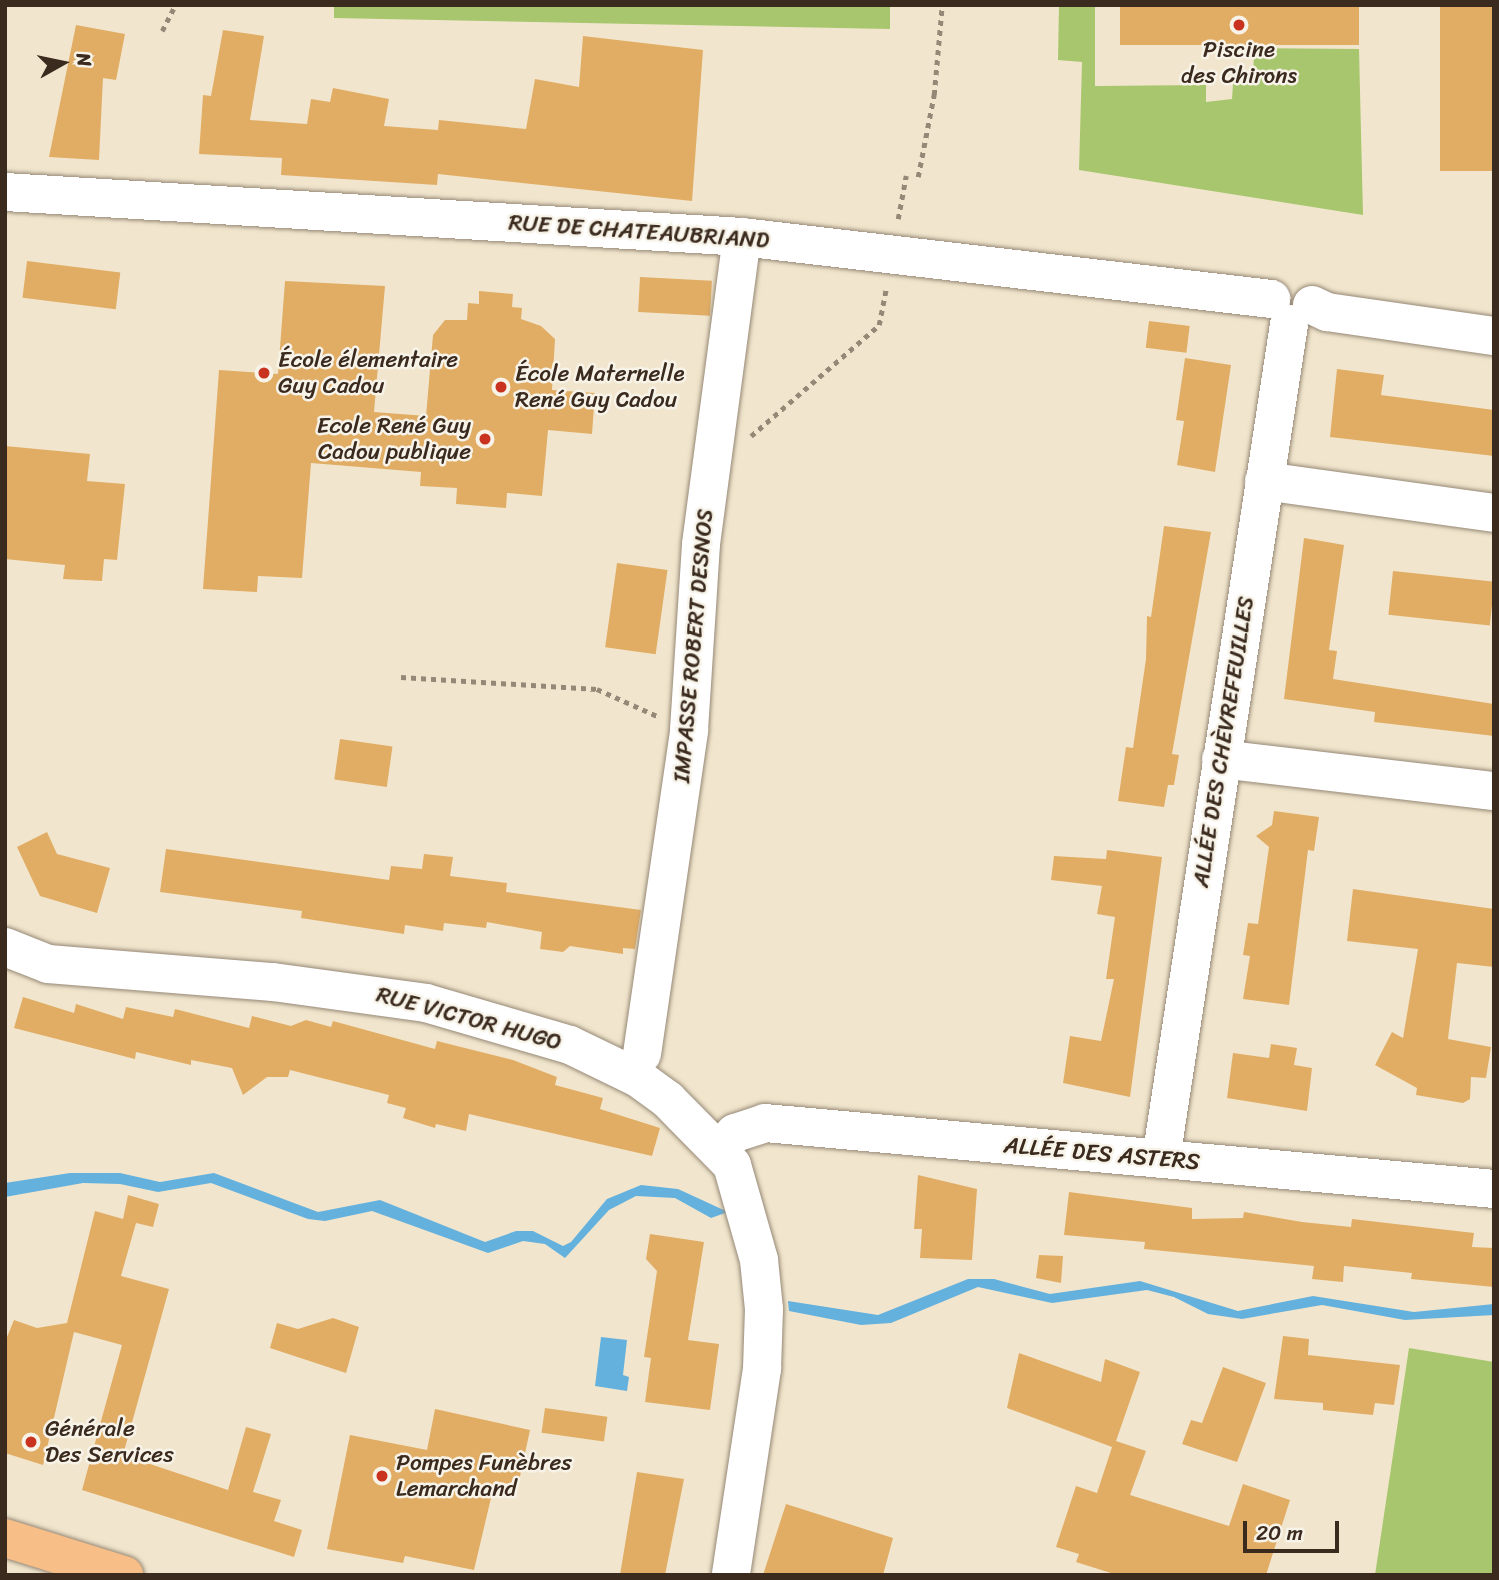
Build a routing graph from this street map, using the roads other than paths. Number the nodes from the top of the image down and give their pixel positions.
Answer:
1 (5, 192) edge
2 (742, 237) junction
3 (1290, 309) junction
4 (1494, 336) edge
5 (1265, 481) junction
6 (1494, 513) edge
7 (1221, 760) junction
8 (1494, 791) edge
9 (5, 947) edge
10 (642, 1054) dead end
11 (718, 1150) junction
12 (1161, 1159) junction
13 (1494, 1189) edge
14 (5, 1538) edge
15 (124, 1575) edge
16 (731, 1575) edge

1 - 2 street, RUE DE CHATEAUBRIAND
2 - 3 street, RUE DE CHATEAUBRIAND
2 - 10 street, IMPASSE ROBERT DESNOS
3 - 4 street, RUE DE CHATEAUBRIAND
3 - 5 street, ALLÉE DES CHÈVREFEUILLES
5 - 6 street
5 - 7 street, ALLÉE DES CHÈVREFEUILLES
7 - 8 street
7 - 12 street, ALLÉE DES CHÈVREFEUILLES
9 - 11 street, RUE VICTOR HUGO
11 - 12 street, ALLÉE DES ASTERS
11 - 16 street, RUE VICTOR HUGO
12 - 13 street, ALLÉE DES ASTERS
14 - 15 main road

